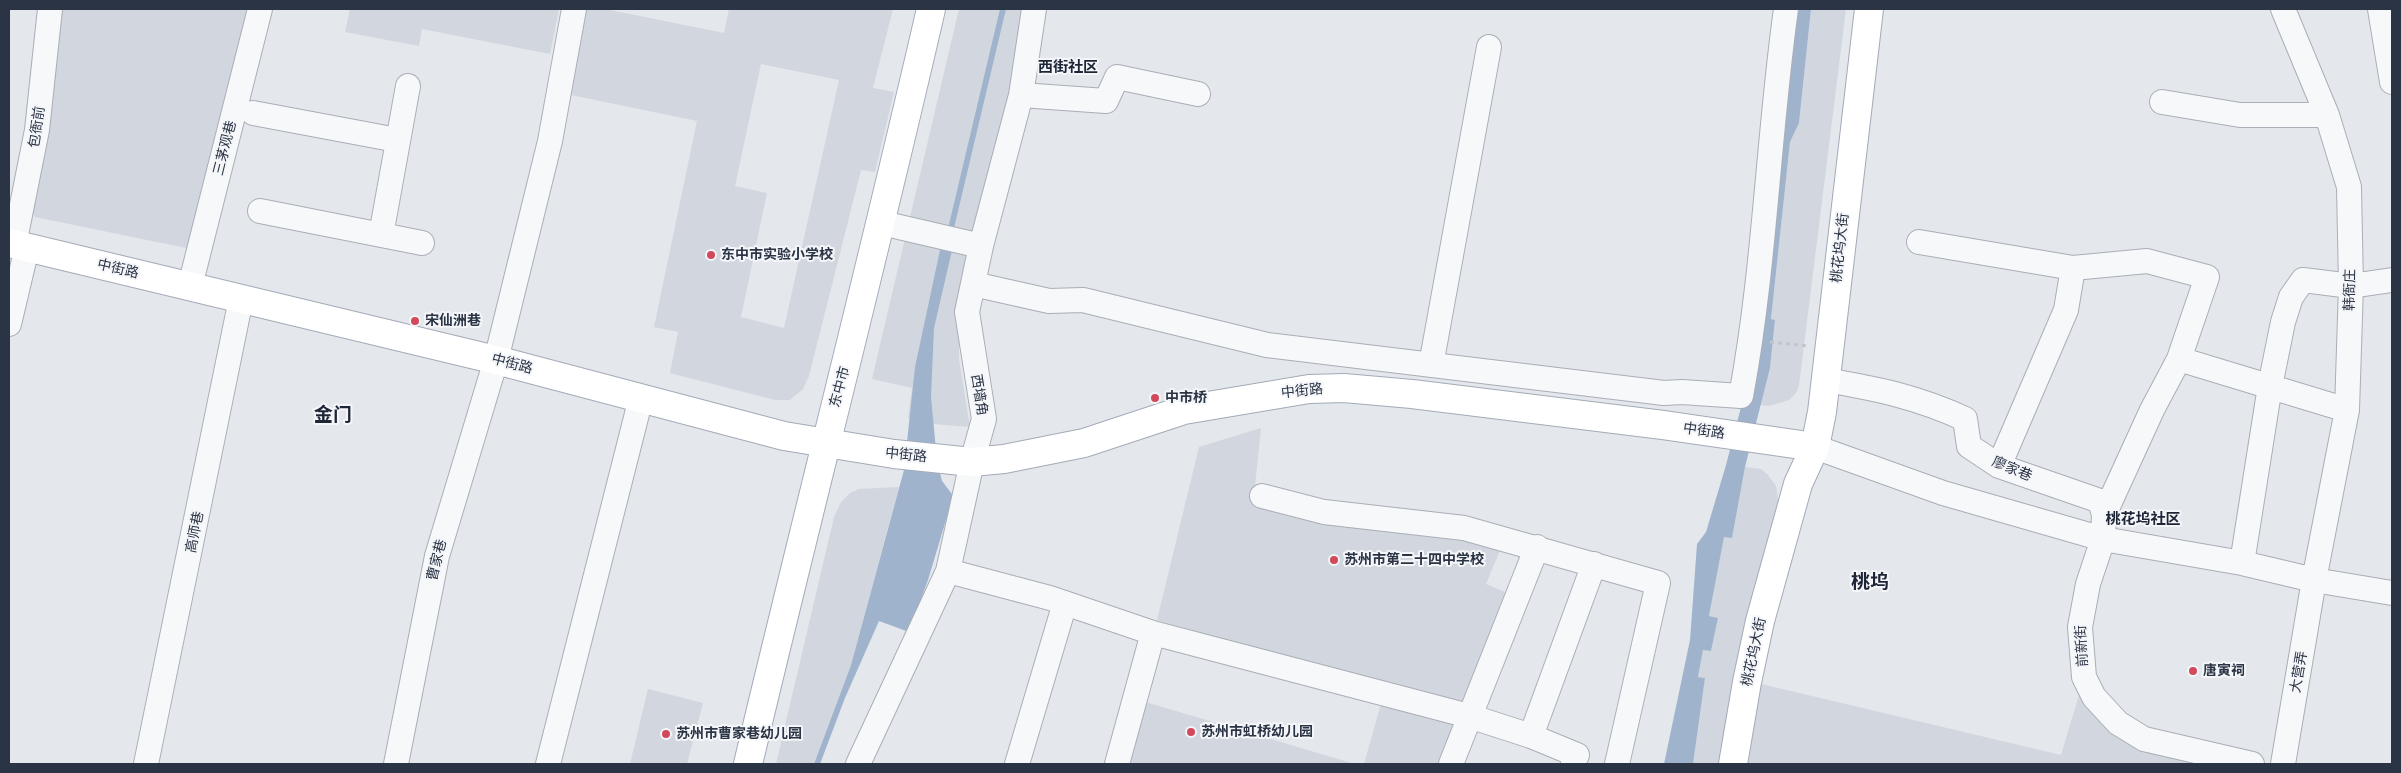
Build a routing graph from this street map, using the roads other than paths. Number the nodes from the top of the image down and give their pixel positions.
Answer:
1 (50, 9) edge
2 (260, 9) edge
3 (574, 9) edge
4 (931, 9) edge
5 (1034, 9) edge
6 (1786, 9) edge
7 (1852, 9) edge
8 (1869, 9) edge
9 (2283, 9) edge
10 (2380, 9) edge
11 (1489, 46) dead end
12 (2392, 82) edge
13 (408, 86) dead end
14 (1198, 94) dead end
15 (1021, 95) junction
16 (2162, 102) dead end
17 (253, 114) dead end
18 (2327, 115) junction
19 (397, 140) junction
20 (260, 211) dead end
21 (882, 224) junction
22 (381, 235) junction
23 (962, 242) junction
24 (1919, 242) dead end
25 (422, 243) dead end
26 (17, 245) edge
27 (2073, 268) junction
28 (2392, 280) edge
29 (973, 284) junction
30 (190, 286) junction
31 (2351, 286) junction
32 (242, 299) junction
33 (9, 324) edge
34 (2179, 359) junction
35 (496, 360) junction
36 (1431, 365) junction
37 (1826, 380) junction
38 (2270, 386) junction
39 (1664, 393) junction
40 (641, 398) junction
41 (2347, 410) junction
42 (1664, 425) junction
43 (824, 445) junction
44 (1796, 445) junction
45 (962, 461) junction
46 (1999, 466) junction
47 (1262, 496) dead end
48 (2104, 515) junction
49 (2103, 539) junction
50 (1537, 547) junction
51 (2242, 563) junction
52 (1594, 564) junction
53 (948, 571) junction
54 (2314, 580) junction
55 (2392, 593) edge
56 (1066, 603) junction
57 (1153, 633) junction
58 (1469, 716) junction
59 (1532, 736) junction
60 (146, 764) edge
61 (396, 764) edge
62 (548, 764) edge
63 (748, 764) edge
64 (858, 764) edge
65 (1017, 764) edge
66 (1117, 764) edge
67 (1451, 764) edge
68 (1574, 764) edge
69 (1617, 764) edge
70 (1733, 764) edge
71 (2252, 764) edge
72 (2283, 764) edge

1 - 26 street, 包衙前
2 - 30 street, 三茅观巷
3 - 35 street
4 - 21 main road, 东中市
5 - 15 street, 西墙角
6 - 39 street
7 - 44 main road, 桃花坞大街
8 - 37 main road, 桃花坞大街
9 - 18 street, 韩衙庄
10 - 12 street
11 - 36 street
13 - 19 street
14 - 15 street
15 - 23 street, 西墙角
16 - 18 street
17 - 19 street
18 - 31 street, 韩衙庄
19 - 22 street
20 - 22 street
21 - 23 street
21 - 43 main road, 东中市
22 - 25 street
23 - 29 street, 西墙角
24 - 27 street
26 - 30 main road, 中街路
26 - 33 street, 包衙前
27 - 34 street
27 - 46 street
28 - 31 street
29 - 36 street
29 - 45 street, 西墙角
30 - 32 main road, 中街路
31 - 38 street
31 - 41 street, 韩衙庄
32 - 35 main road, 中街路
32 - 60 street, 高师巷
34 - 38 street
34 - 48 street
35 - 40 main road, 中街路
35 - 61 street, 曹家巷
36 - 39 street
37 - 44 main road, 桃花坞大街
37 - 46 street, 廖家巷
38 - 41 street
38 - 51 street
39 - 42 street
40 - 43 main road, 中街路
40 - 62 street
41 - 54 street, 韩衙庄
42 - 44 main road, 中街路
42 - 45 main road, 中街路
43 - 45 main road, 中街路
43 - 63 main road, 东中市
44 - 49 street
44 - 70 main road, 桃花坞大街
45 - 53 street, 西墙角
46 - 48 street, 廖家巷
47 - 50 street
48 - 49 street
49 - 51 street
49 - 71 street, 前新街
50 - 52 street
50 - 58 street
51 - 54 street
52 - 59 street
52 - 69 street
53 - 56 street
53 - 64 street, 西墙角
54 - 55 street
54 - 72 street, 大营弄
56 - 57 street
56 - 65 street
57 - 58 street
57 - 66 street
58 - 59 street
58 - 67 street
59 - 68 street

